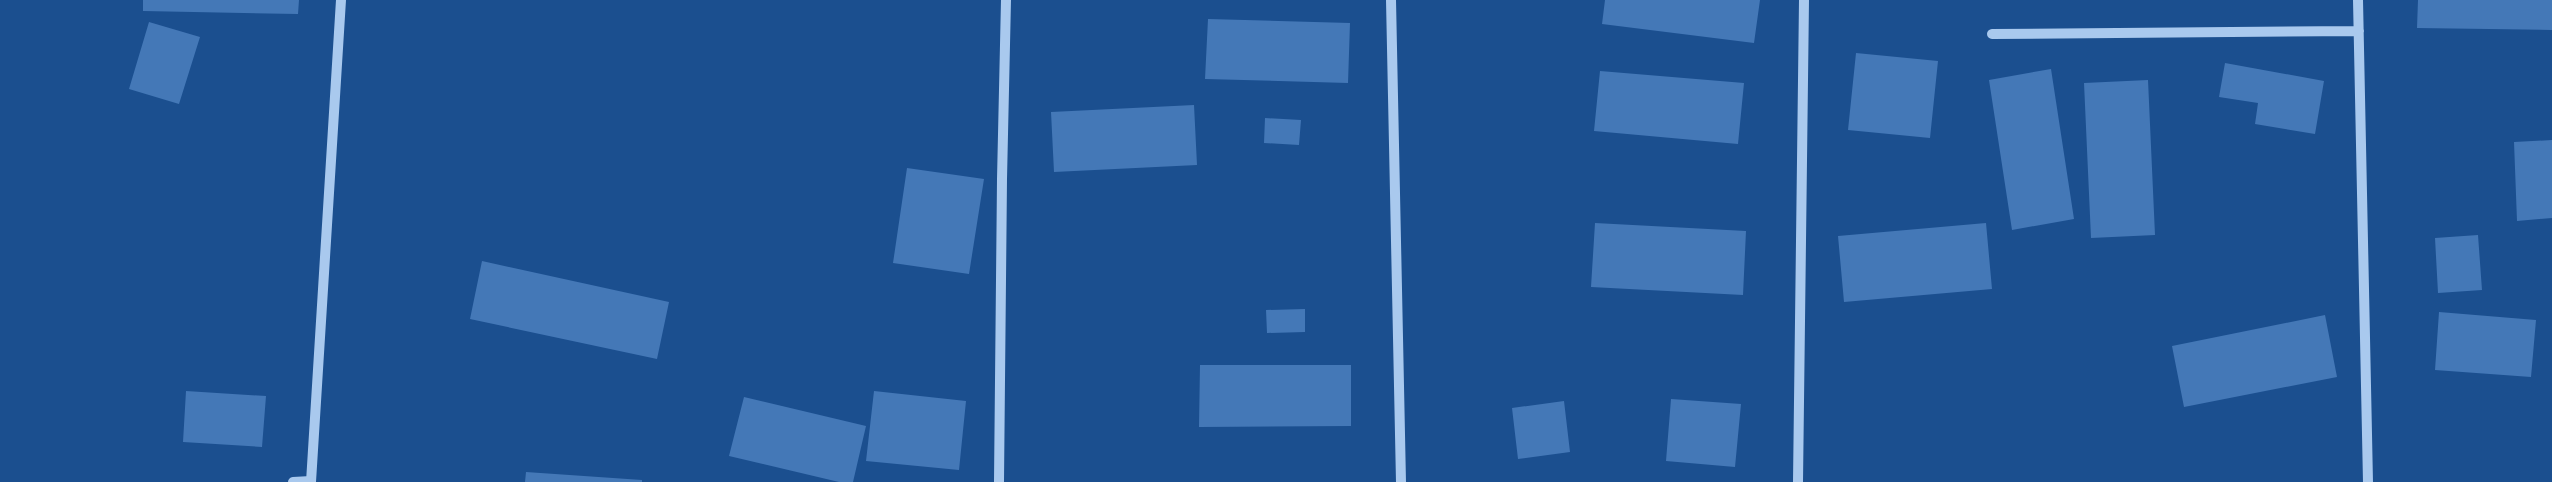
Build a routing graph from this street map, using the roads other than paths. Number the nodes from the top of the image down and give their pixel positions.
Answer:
1 (341, 0) edge
2 (1006, 0) edge
3 (1391, 0) edge
4 (1804, 0) edge
5 (2358, 0) edge
6 (2359, 32) junction
7 (1992, 34) dead end
8 (311, 481) edge
9 (293, 482) edge
10 (999, 482) edge
11 (1401, 482) edge
12 (1798, 482) edge
13 (2368, 482) edge

1 - 8 street
2 - 10 street
3 - 11 street
4 - 12 street
5 - 6 street
6 - 7 street
6 - 13 street
8 - 9 street

